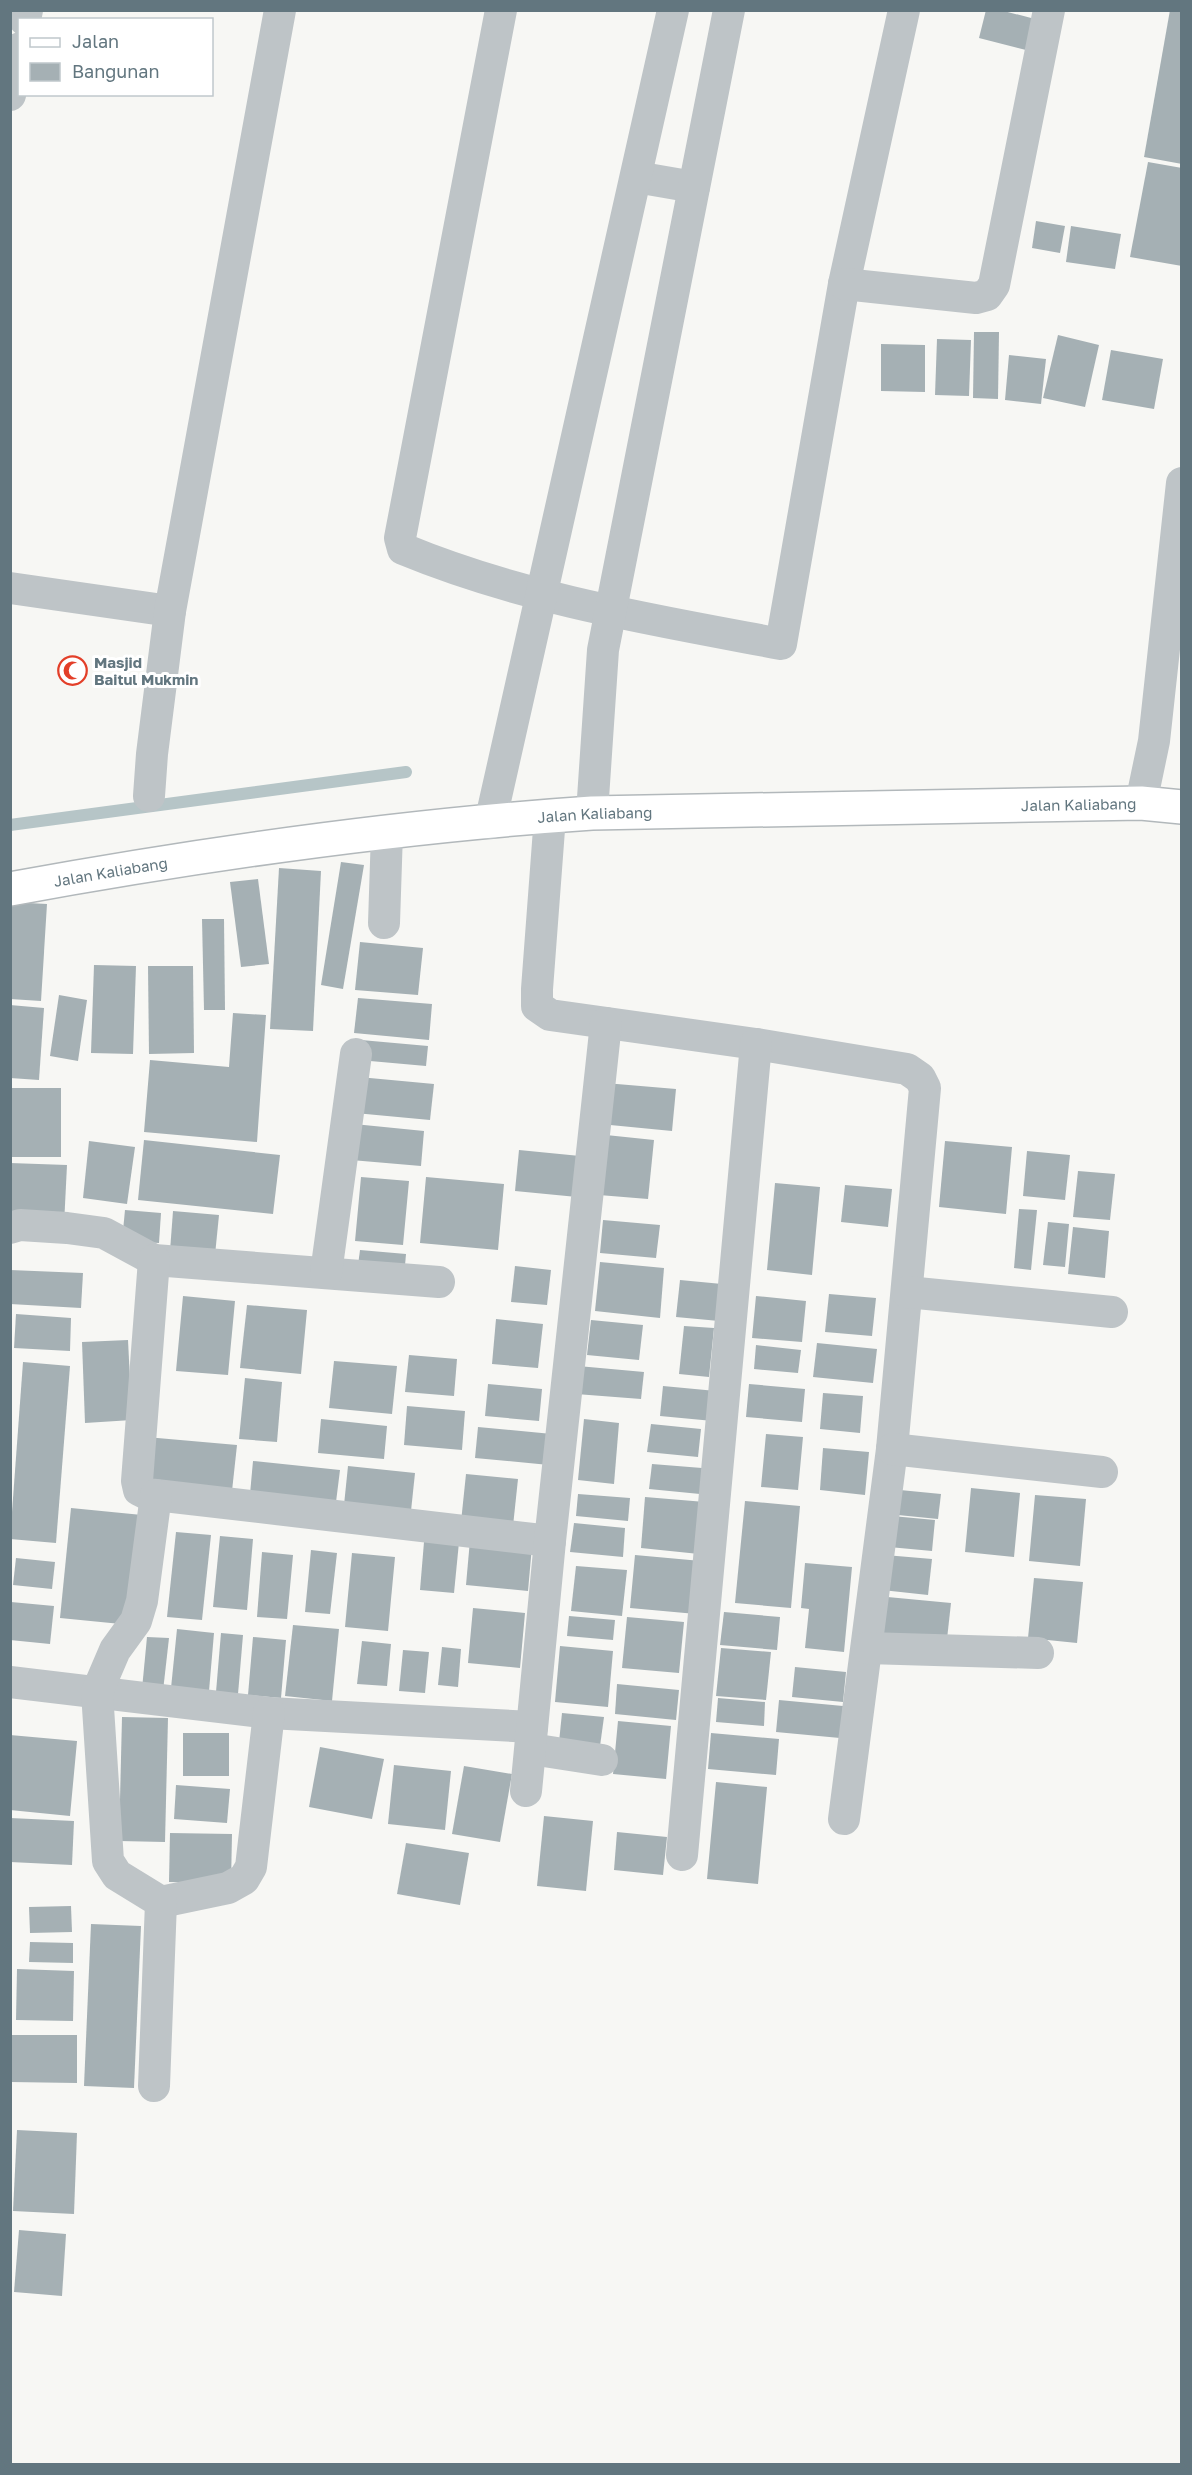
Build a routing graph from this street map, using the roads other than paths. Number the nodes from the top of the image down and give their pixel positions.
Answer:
1 (280, 10) edge
2 (501, 10) edge
3 (673, 10) edge
4 (729, 10) edge
5 (904, 10) edge
6 (1049, 10) edge
7 (18, 57) edge
8 (10, 95) edge
9 (636, 177) junction
10 (694, 187) junction
11 (844, 284) junction
12 (1182, 483) edge
13 (10, 588) edge
14 (541, 596) junction
15 (170, 611) junction
16 (611, 612) junction
17 (149, 796) dead end
18 (1141, 803) junction
19 (1182, 807) edge
20 (592, 813) junction
21 (550, 816) junction
22 (490, 823) junction
23 (387, 832) junction
24 (10, 889) edge
25 (384, 923) dead end
26 (606, 1023) junction
27 (756, 1044) junction
28 (356, 1054) dead end
29 (10, 1228) edge
30 (154, 1260) junction
31 (326, 1273) junction
32 (439, 1281) dead end
33 (907, 1292) junction
34 (1112, 1312) dead end
35 (891, 1449) junction
36 (1102, 1472) dead end
37 (156, 1495) junction
38 (550, 1541) junction
39 (867, 1648) junction
40 (1038, 1653) dead end
41 (10, 1682) edge
42 (97, 1692) junction
43 (269, 1713) junction
44 (532, 1738) junction
45 (602, 1760) dead end
46 (526, 1791) dead end
47 (844, 1819) dead end
48 (681, 1855) dead end
49 (161, 1902) junction
50 (154, 2086) dead end

1 - 15 street
2 - 14 street
3 - 9 street
4 - 10 street
5 - 11 street
6 - 11 street
7 - 8 street
9 - 10 street
9 - 14 street
10 - 16 street
11 - 16 street
12 - 18 street
13 - 15 street
14 - 16 street
14 - 22 street
15 - 17 street
16 - 20 street
18 - 19 main road, Jalan Kaliabang
18 - 20 main road, Jalan Kaliabang
20 - 21 main road, Jalan Kaliabang
21 - 22 main road, Jalan Kaliabang
21 - 26 street
22 - 23 main road, Jalan Kaliabang
23 - 24 main road, Jalan Kaliabang
23 - 25 street
26 - 27 street
26 - 38 street
27 - 33 street
27 - 48 street
28 - 31 street
29 - 30 street
30 - 31 street
30 - 37 street
31 - 32 street
33 - 34 street
33 - 35 street
35 - 36 street
35 - 39 street
37 - 38 street
37 - 42 street
38 - 44 street
39 - 40 street
39 - 47 street
41 - 42 street
42 - 43 street
42 - 49 street
43 - 44 street
43 - 49 street
44 - 45 street
44 - 46 street
49 - 50 street

